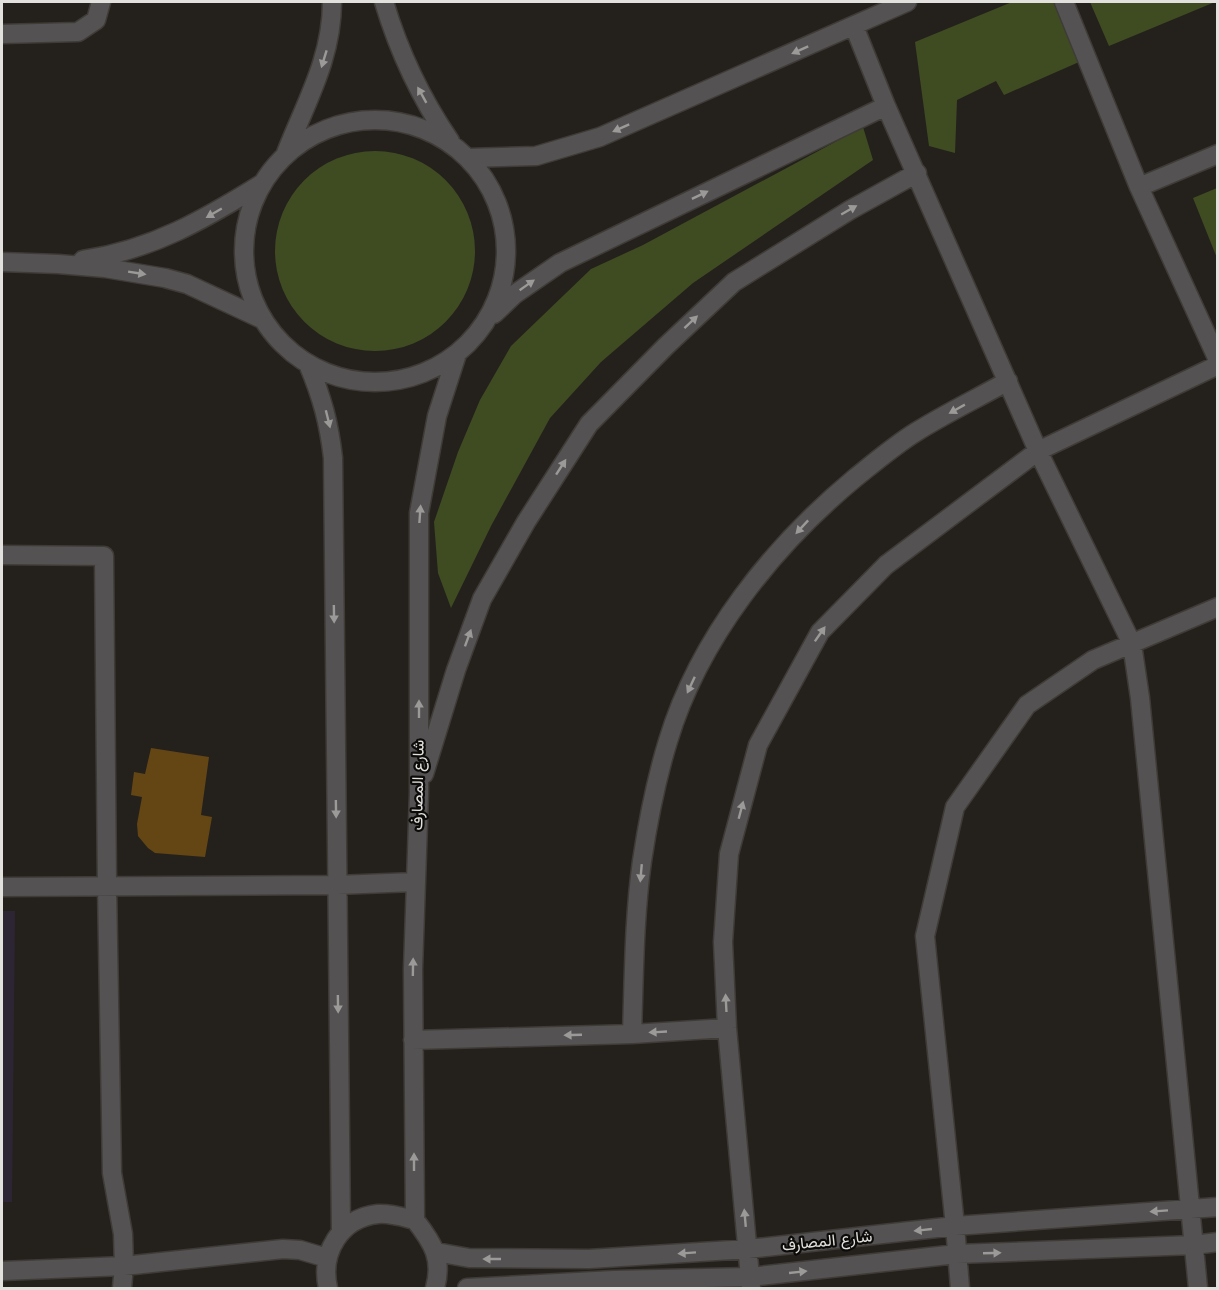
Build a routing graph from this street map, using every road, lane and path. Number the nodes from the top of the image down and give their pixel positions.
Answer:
1 (101, 2) edge
2 (332, 2) edge
3 (384, 2) edge
4 (907, 2) edge
5 (1064, 2) edge
6 (854, 26) junction
7 (2, 34) edge
8 (886, 106) junction
9 (453, 145) junction
10 (286, 154) junction
11 (1218, 154) edge
12 (468, 158) junction
13 (917, 173) junction
14 (263, 182) junction
15 (1140, 186) junction
16 (2, 262) edge
17 (58, 264) junction
18 (262, 319) junction
19 (484, 324) junction
20 (457, 354) junction
21 (1218, 360) edge
22 (308, 364) junction
23 (1218, 365) edge
24 (1008, 381) junction
25 (1038, 451) junction
26 (2, 555) edge
27 (1218, 607) edge
28 (1132, 644) junction
29 (418, 793) junction
30 (415, 882) junction
31 (337, 885) junction
32 (107, 886) junction
33 (2, 887) edge
34 (727, 1028) junction
35 (632, 1034) junction
36 (413, 1040) junction
37 (1218, 1207) edge
38 (1191, 1209) junction
39 (415, 1220) junction
40 (955, 1226) junction
41 (341, 1231) junction
42 (1218, 1242) edge
43 (1194, 1245) junction
44 (748, 1249) junction
45 (436, 1252) junction
46 (957, 1254) junction
47 (327, 1258) junction
48 (124, 1266) junction
49 (2, 1271) edge
50 (751, 1283) edge
51 (614, 1284) edge
52 (122, 1288) edge
53 (328, 1288) edge
54 (435, 1288) edge
55 (467, 1288) edge
56 (960, 1288) edge
57 (1198, 1288) edge

1 - 7 street
2 -> 10 street
9 -> 3 street
4 - 6 street
5 - 15 street
6 - 8 street
6 -> 12 street
8 - 13 street
19 -> 8 street
9 - 10 street
9 - 12 street
10 - 14 street
11 - 15 street
12 - 19 street
13 - 24 street
29 -> 13 street
14 -> 17 street
14 - 18 street
15 - 21 street
16 - 17 street
17 -> 18 street
18 - 22 street
19 - 20 street
20 - 22 street
29 -> 20 street, شارع المصارف
22 -> 31 street
23 - 25 street
24 - 25 street
24 -> 35 street
25 - 28 street
34 -> 25 street
26 - 32 street
27 - 28 street
28 - 38 street
28 - 40 street
29 - 30 street, شارع المصارف
30 - 31 street
36 -> 30 street, شارع المصارف
31 - 32 street
31 -> 41 street
32 - 33 street
32 - 48 street
34 -> 35 street
44 -> 34 street
35 -> 36 street
39 -> 36 street, شارع المصارف
37 - 38 street, شارع المصارف
38 -> 40 street, شارع المصارف
38 - 43 street
39 - 41 street
39 - 45 street
40 -> 44 street, شارع المصارف
40 - 46 street
41 - 47 street
42 - 43 street
46 -> 43 street
43 - 57 street
44 -> 45 street, شارع المصارف
44 - 50 street
45 - 54 street
50 -> 46 street
46 - 56 street
47 - 48 street
47 - 53 street
48 - 49 street
48 - 52 street
50 - 51 street
51 - 55 street

